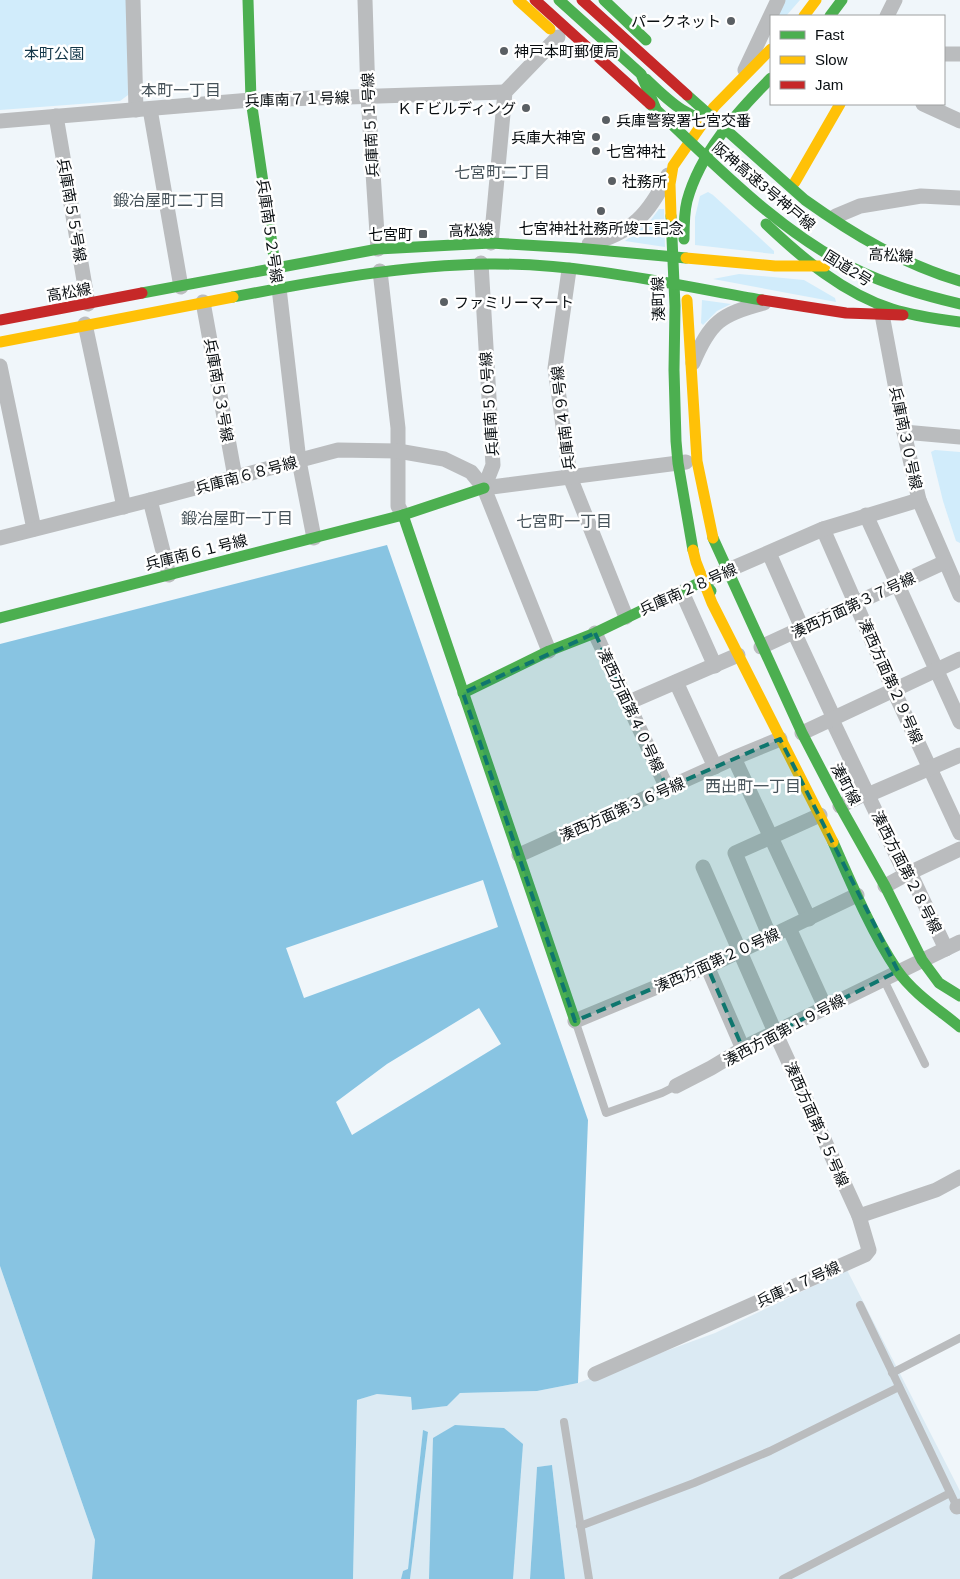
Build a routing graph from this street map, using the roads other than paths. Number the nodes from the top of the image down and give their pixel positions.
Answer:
1 (133, 0) edge
2 (248, 0) edge
3 (365, 0) edge
4 (518, 0) edge
5 (535, 0) edge
6 (559, 0) edge
7 (582, 0) edge
8 (604, 0) edge
9 (778, 0) edge
10 (816, 0) edge
11 (842, 0) edge
12 (895, 0) edge
13 (771, 15) edge
14 (805, 15) edge
15 (831, 15) edge
16 (888, 15) edge
17 (770, 16) edge
18 (561, 40) joint
19 (653, 47) dead end
20 (770, 50) edge
21 (945, 54) edge
22 (960, 54) edge
23 (641, 74) junction
24 (742, 78) junction
25 (770, 79) edge
26 (687, 80) dead end
27 (505, 92) junction
28 (622, 94) dead end
29 (368, 96) junction
30 (251, 100) junction
31 (839, 105) edge
32 (925, 105) edge
33 (714, 107) junction
34 (143, 109) junction
35 (56, 116) junction
36 (0, 121) edge
37 (704, 121) junction
38 (960, 121) edge
39 (731, 122) junction
40 (673, 139) junction
41 (684, 149) junction
42 (703, 164) junction
43 (673, 166) junction
44 (795, 182) junction
45 (960, 198) edge
46 (836, 216) junction
47 (491, 243) junction
48 (576, 248) junction
49 (378, 249) junction
50 (672, 258) junction
51 (481, 263) junction
52 (814, 266) junction
53 (276, 269) junction
54 (881, 269) dead end
55 (570, 270) junction
56 (900, 270) dead end
57 (380, 272) junction
58 (686, 273) junction
59 (948, 273) junction
60 (960, 275) edge
61 (960, 281) edge
62 (673, 284) junction
63 (181, 287) junction
64 (278, 288) junction
65 (773, 301) junction
66 (203, 302) junction
67 (88, 304) junction
68 (960, 304) edge
69 (881, 311) junction
70 (0, 320) edge
71 (960, 322) edge
72 (85, 324) junction
73 (0, 342) edge
74 (0, 366) edge
75 (692, 366) junction
76 (904, 432) junction
77 (960, 437) edge
78 (398, 451) junction
79 (697, 460) junction
80 (299, 461) junction
81 (678, 463) junction
82 (235, 477) junction
83 (570, 477) junction
84 (484, 488) junction
85 (150, 500) junction
86 (919, 500) junction
87 (124, 507) junction
88 (403, 515) junction
89 (866, 515) junction
90 (34, 529) junction
91 (823, 529) junction
92 (0, 538) edge
93 (314, 538) junction
94 (769, 553) junction
95 (951, 564) edge
96 (727, 571) junction
97 (169, 575) junction
98 (703, 581) junction
99 (897, 585) junction
100 (725, 589) dead end
101 (682, 592) junction
102 (960, 595) edge
103 (856, 603) junction
104 (626, 617) junction
105 (0, 618) edge
106 (798, 630) junction
107 (595, 633) junction
108 (750, 650) junction
109 (549, 651) junction
110 (960, 659) edge
111 (715, 666) junction
112 (759, 669) dead end
113 (936, 670) junction
114 (676, 682) junction
115 (893, 689) junction
116 (463, 693) junction
117 (770, 702) junction
118 (627, 703) junction
119 (833, 717) junction
120 (960, 722) edge
121 (802, 732) junction
122 (780, 739) junction
123 (960, 755) edge
124 (734, 758) junction
125 (715, 766) junction
126 (930, 768) junction
127 (667, 788) junction
128 (867, 794) junction
129 (840, 806) junction
130 (820, 815) junction
131 (960, 833) edge
132 (771, 837) junction
133 (960, 849) edge
134 (519, 855) junction
135 (703, 867) dead end
136 (907, 874) junction
137 (885, 886) junction
138 (858, 896) junction
139 (809, 919) junction
140 (789, 928) junction
141 (770, 937) junction
142 (960, 942) edge
143 (946, 949) junction
144 (740, 951) junction
145 (922, 960) junction
146 (707, 966) junction
147 (898, 971) junction
148 (884, 978) junction
149 (960, 996) edge
150 (825, 1007) junction
151 (575, 1021) junction
152 (960, 1027) edge
153 (775, 1032) junction
154 (743, 1049) junction
155 (925, 1064) dead end
156 (676, 1086) joint
157 (960, 1177) edge
158 (859, 1216) junction
159 (860, 1304) dead end
160 (960, 1338) edge
161 (892, 1373) junction
162 (595, 1374) dead end
163 (899, 1387) junction
164 (564, 1422) dead end
165 (950, 1493) junction
166 (959, 1509) edge
167 (580, 1526) junction
168 (589, 1579) edge
169 (783, 1579) edge

1 - 34 street
2 - 30 main road, 兵庫南５２号線
3 - 29 street, 兵庫南５１号線
4 - 18 main road
5 - 68 main road, 阪神高速3号神戸線, bridge
6 - 23 main road
7 - 61 main road, 阪神高速3号神戸線, bridge
8 - 19 main road
9 - 13 street
10 - 14 main road
11 - 15 main road
12 - 16 street
17 - 24 street
18 - 27 street
20 - 24 main road, 湊町線
21 - 22 street
23 - 37 main road
23 - 40 main road
24 - 33 main road, 湊町線
25 - 39 main road, 湊町線
26 - 33 main road
27 - 29 street, 兵庫南７１号線
27 - 47 street
28 - 40 main road, 国道2号
29 - 30 street, 兵庫南７１号線
29 - 49 street, 兵庫南５１号線
30 - 34 street, 兵庫南７１号線
30 - 53 main road, 兵庫南５２号線
31 - 44 main road
32 - 38 street
33 - 37 main road, 湊町線
33 - 39 main road
34 - 35 street, 兵庫南７１号線
34 - 63 street
35 - 36 street, 兵庫南７１号線
35 - 67 street, 兵庫南５５号線
37 - 39 main road
37 - 41 main road, 湊町線
39 - 42 main road, 湊町線
39 - 44 main road
40 - 41 main road, 国道2号
41 - 42 main road, 国道2号
41 - 43 main road, 湊町線
42 - 52 main road, 国道2号
42 - 58 main road, 湊町線
43 - 48 street
43 - 50 main road, 湊町線
44 - 46 main road
45 - 46 street
46 - 59 main road
47 - 48 main road, 高松線
47 - 49 main road, 高松線
48 - 50 main road, 高松線
49 - 53 main road, 高松線
50 - 58 main road, 高松線
50 - 62 main road, 湊町線
51 - 55 main road, 高松線
51 - 57 main road, 高松線
51 - 84 street, 兵庫南５０号線
52 - 54 main road, 高松線
52 - 58 main road, 高松線
52 - 69 main road, 国道2号
53 - 63 main road, 高松線
53 - 64 main road, 兵庫南５２号線
55 - 62 main road, 高松線
55 - 83 street, 兵庫南４９号線
56 - 59 main road, 高松線
57 - 64 main road, 高松線
57 - 78 street
58 - 62 main road, 高松線
58 - 65 main road, 高松線
58 - 75 main road, 湊町線
59 - 60 main road
62 - 81 main road, 湊町線
63 - 67 main road, 高松線
64 - 66 main road, 高松線
64 - 80 street, 兵庫南５２号線
65 - 69 main road, 高松線
65 - 75 street
66 - 72 main road, 高松線
66 - 82 street, 兵庫南５３号線
67 - 70 main road, 高松線
69 - 71 main road, 国道2号
69 - 76 street, 兵庫南３０号線
72 - 73 main road, 高松線
72 - 87 street
74 - 90 street
75 - 79 main road, 湊町線
76 - 77 street
76 - 86 street, 兵庫南３０号線
78 - 80 street, 兵庫南６８号線
78 - 84 street, 兵庫南６８号線
78 - 88 street
79 - 81 street
79 - 96 main road, 湊町線
80 - 82 street, 兵庫南６８号線
80 - 93 street, 兵庫南５２号線
81 - 83 street
81 - 98 main road, 湊町線
82 - 85 street, 兵庫南６８号線
83 - 84 street
83 - 104 street, 兵庫南４９号線
84 - 88 main road, 兵庫南６１号線
84 - 109 street
85 - 87 street, 兵庫南６８号線
85 - 97 street
86 - 89 street, 兵庫南２８号線
86 - 95 street, 兵庫南３０号線
87 - 90 street, 兵庫南６８号線
88 - 93 main road, 兵庫南６１号線
88 - 116 main road
89 - 91 street, 兵庫南２８号線
89 - 99 street
90 - 92 street, 兵庫南６８号線
91 - 94 street, 兵庫南２８号線
91 - 103 street, 湊西方面第２９号線
93 - 97 main road, 兵庫南６１号線
94 - 96 street, 兵庫南２８号線
94 - 106 street, 湊西方面第２８号線
95 - 99 street, 湊西方面第３７号線
95 - 102 street, 兵庫南３０号線
96 - 98 street, 兵庫南２８号線
96 - 100 main road
96 - 108 main road, 湊町線
97 - 105 main road, 兵庫南６１号線
98 - 101 main road, 兵庫南２８号線
98 - 108 main road, 湊町線
98 - 117 main road, 湊町線
99 - 103 street, 湊西方面第３７号線
99 - 113 street
101 - 104 main road, 兵庫南２８号線
101 - 111 street
103 - 106 street, 湊西方面第３７号線
103 - 115 street, 湊西方面第２９号線
104 - 107 main road, 兵庫南２８号線
106 - 108 street, 湊西方面第３７号線
106 - 119 street, 湊西方面第２８号線
107 - 109 main road, 兵庫南２８号線
107 - 118 street, 湊西方面第４０号線
108 - 111 street, 湊西方面第３７号線
108 - 121 main road, 湊町線
108 - 122 main road, 湊町線
109 - 116 main road, 兵庫南２８号線
110 - 113 street
111 - 114 street, 湊西方面第３７号線
112 - 117 main road, 湊町線
113 - 115 street
113 - 120 street
114 - 118 street, 湊西方面第３７号線
114 - 125 street
115 - 119 street
115 - 126 street, 湊西方面第２９号線
116 - 134 main road
117 - 147 main road, 湊町線
118 - 127 street, 湊西方面第４０号線
119 - 121 street
119 - 128 street, 湊西方面第２８号線
121 - 129 main road, 湊町線
122 - 124 street, 湊西方面第３６号線
122 - 130 main road, 湊町線
123 - 126 street
124 - 125 street, 湊西方面第３６号線
124 - 132 street
125 - 127 street, 湊西方面第３６号線
126 - 128 street
126 - 131 street, 湊西方面第２９号線
127 - 134 street, 湊西方面第３６号線
128 - 129 street
128 - 136 street, 湊西方面第２８号線
129 - 137 main road, 湊町線
130 - 132 street
130 - 138 main road, 湊町線
132 - 139 street
132 - 141 street
133 - 136 street
134 - 151 main road
135 - 144 street, 湊西方面第２５号線
136 - 137 street
136 - 143 street, 湊西方面第２８号線
137 - 145 main road, 湊町線
138 - 139 street, 湊西方面第２０号線
138 - 147 main road, 湊町線
139 - 140 street, 湊西方面第２０号線
140 - 141 street, 湊西方面第２０号線
140 - 150 street
141 - 144 street, 湊西方面第２０号線
142 - 143 street, 湊西方面第１９号線
143 - 145 street, 湊西方面第１９号線
144 - 146 street, 湊西方面第２０号線
144 - 153 street, 湊西方面第２５号線
145 - 147 street, 湊西方面第１９号線
145 - 149 main road, 湊町線
146 - 151 street, 湊西方面第２０号線
146 - 154 street
147 - 148 street, 湊西方面第１９号線
147 - 152 main road, 湊町線
148 - 150 street, 湊西方面第１９号線
148 - 155 lane
150 - 153 street, 湊西方面第１９号線
151 - 156 lane, 湊西方面第１９号線
153 - 154 street, 湊西方面第１９号線
153 - 158 street, 湊西方面第２５号線
154 - 156 street, 湊西方面第１９号線
157 - 158 street
158 - 162 street, 兵庫１７号線
159 - 161 lane
160 - 161 lane
161 - 163 lane
163 - 165 lane
163 - 167 lane
164 - 167 lane
165 - 166 lane
165 - 169 lane
167 - 168 lane

